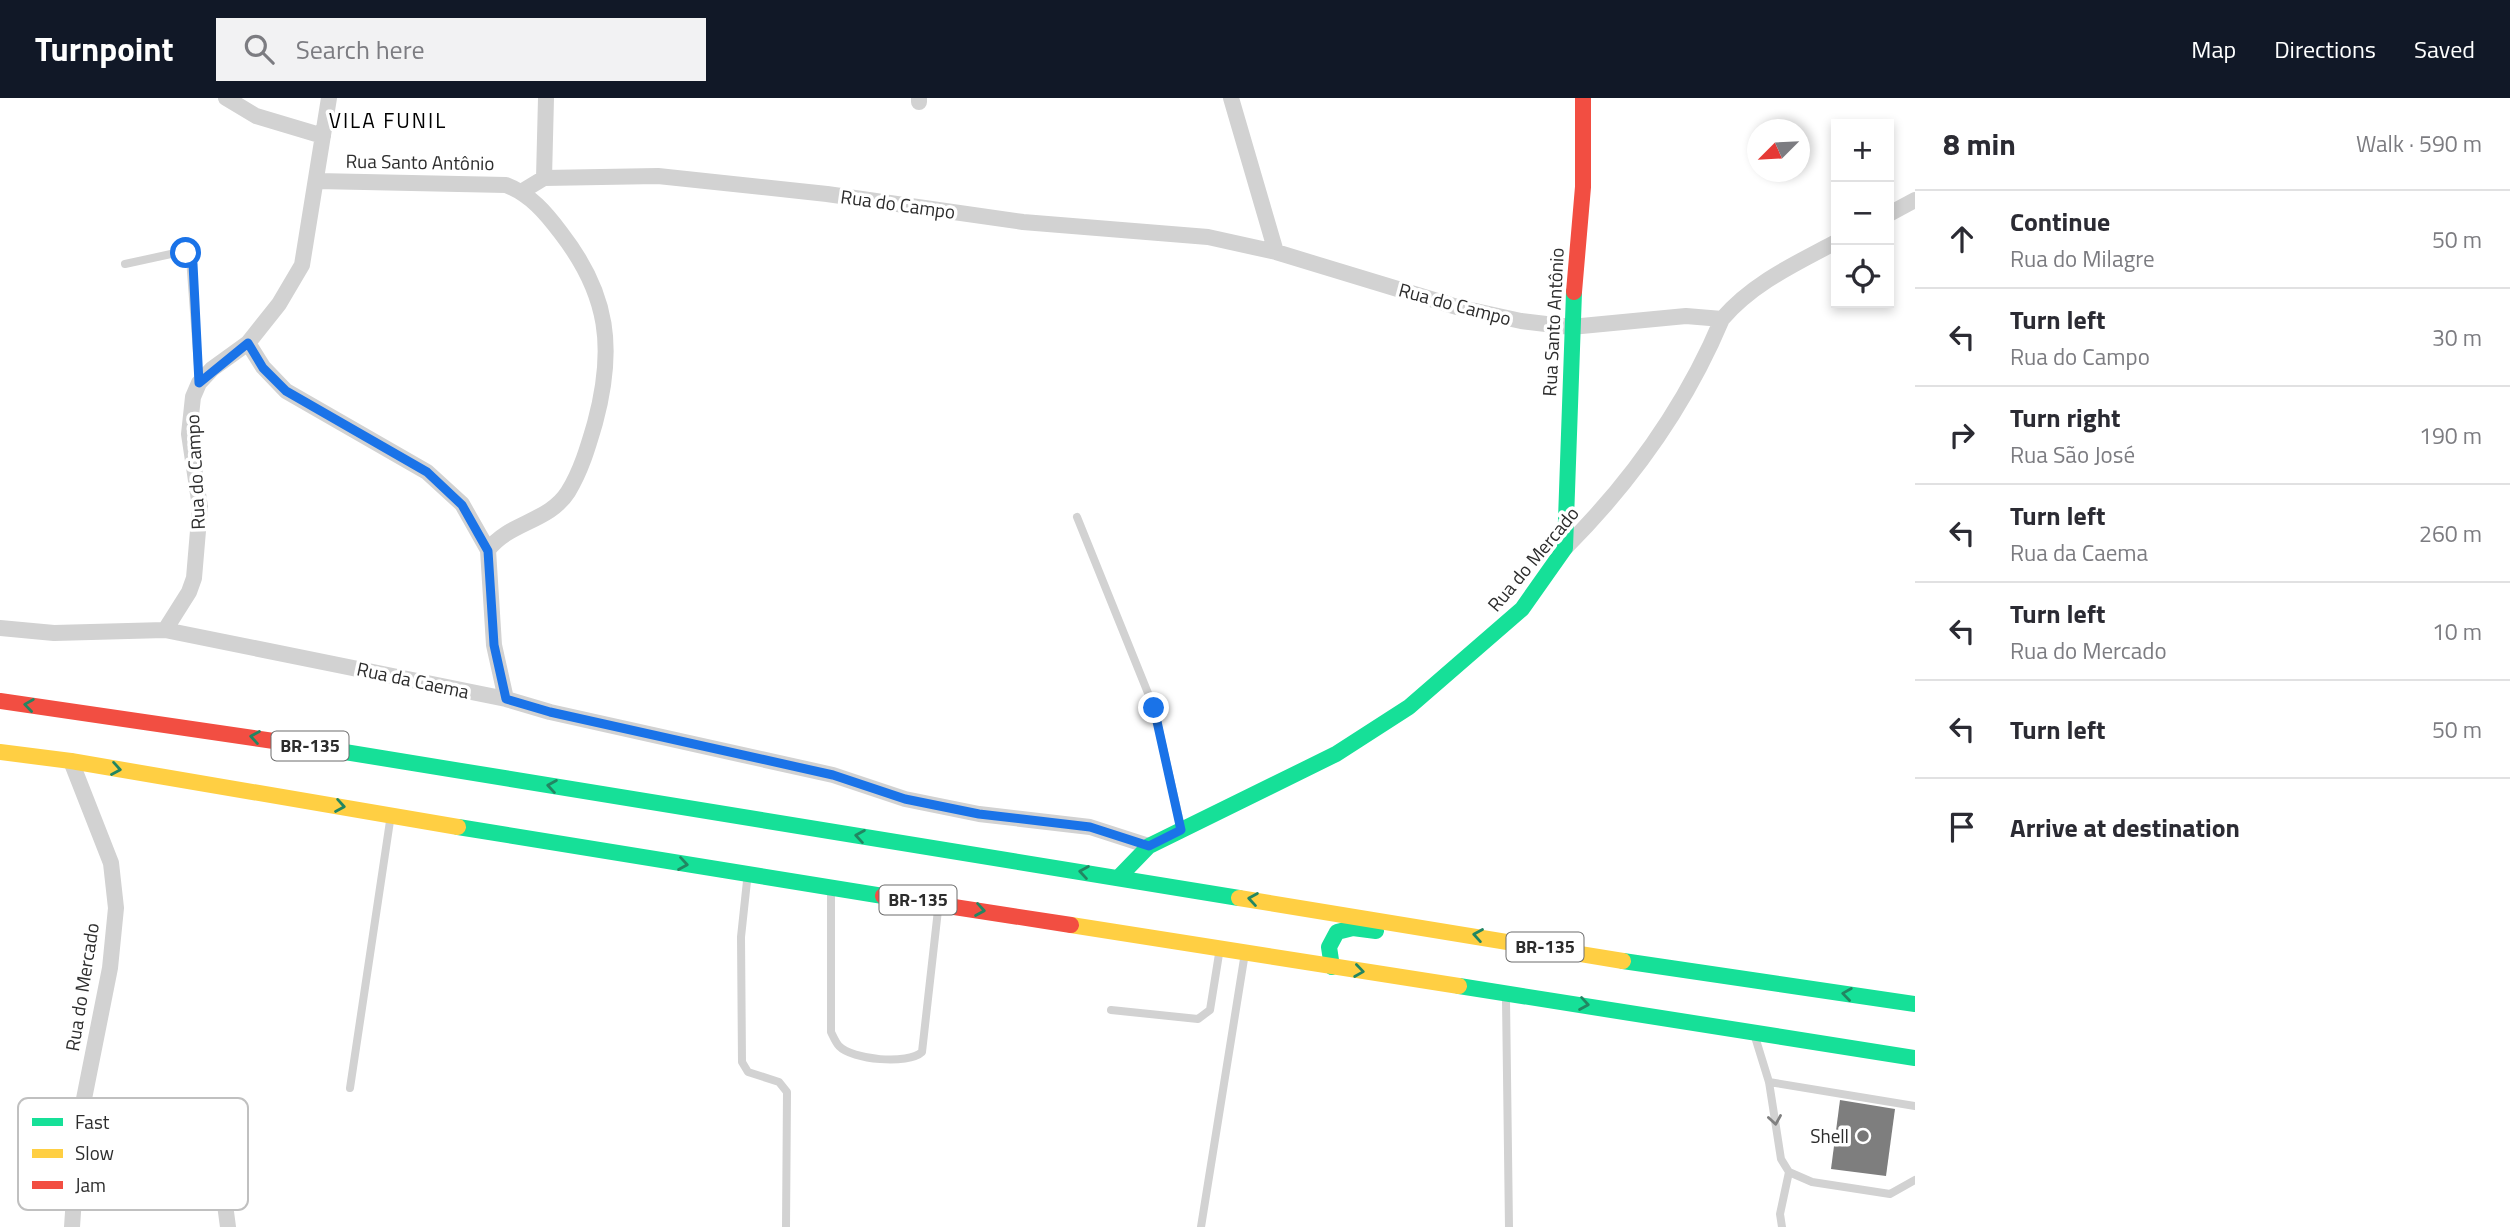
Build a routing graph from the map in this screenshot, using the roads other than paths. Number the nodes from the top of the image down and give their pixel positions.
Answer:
1 (226, 98) edge
2 (329, 98) edge
3 (546, 98) edge
4 (1231, 98) edge
5 (1583, 98) edge
6 (323, 136) junction
7 (544, 178) junction
8 (317, 181) junction
9 (521, 192) junction
10 (1915, 200) edge
11 (1894, 211) edge
12 (1831, 245) edge
13 (1276, 252) junction
14 (125, 264) dead end
15 (1722, 319) junction
16 (1571, 327) junction
17 (248, 343) junction
18 (199, 383) junction
19 (1077, 517) dead end
20 (1565, 548) junction
21 (488, 551) junction
22 (0, 628) edge
23 (165, 630) junction
24 (506, 699) junction
25 (0, 701) edge
26 (0, 752) edge
27 (71, 761) junction
28 (391, 815) junction
29 (1181, 830) junction
30 (1149, 846) junction
31 (748, 874) junction
32 (1118, 878) junction
33 (831, 887) junction
34 (1176, 887) junction
35 (938, 904) junction
36 (1220, 947) junction
37 (1246, 953) junction
38 (1332, 967) junction
39 (1729, 978) junction
40 (1506, 992) junction
41 (1915, 1004) edge
42 (1111, 1010) dead end
43 (1753, 1030) junction
44 (1915, 1058) edge
45 (1769, 1082) junction
46 (350, 1088) dead end
47 (84, 1098) edge
48 (1915, 1106) edge
49 (1789, 1172) junction
50 (1915, 1180) edge
51 (786, 1227) edge
52 (1201, 1227) edge
53 (1509, 1227) edge
54 (1782, 1227) edge

1 - 6 street
2 - 6 street
3 - 7 street
4 - 13 street
5 - 16 main road, Rua Santo Antônio
6 - 8 street
7 - 9 street
7 - 13 street, Rua do Campo
8 - 9 street, Rua Santo Antônio
8 - 17 street
9 - 21 street
10 - 11 street
12 - 15 street, Rua do Mercado
13 - 16 street, Rua do Campo
14 - 18 lane
15 - 16 street, Rua do Campo
15 - 20 street, Rua do Mercado
16 - 20 main road, Rua Santo Antônio
17 - 18 street
17 - 21 street
18 - 23 street, Rua do Campo
19 - 29 lane
20 - 29 main road, Rua do Mercado
21 - 24 street
22 - 23 street, Rua da Caema
23 - 24 street, Rua da Caema
24 - 30 street, Rua da Caema
32 -> 25 main road, BR-135
26 - 27 main road, BR-135
27 -> 28 main road, BR-135
27 - 47 street, Rua do Mercado
28 -> 31 main road, BR-135
28 - 46 lane
29 - 30 main road, Rua do Mercado
30 - 32 main road, Rua do Mercado
30 - 34 main road
31 - 33 main road, BR-135
31 - 51 lane
32 - 34 main road, BR-135
33 - 35 main road, BR-135
33 - 35 lane
39 -> 34 main road, BR-135
35 -> 36 main road, BR-135
36 - 37 main road, BR-135
36 - 42 lane
37 - 38 main road, BR-135
37 - 52 lane
38 - 39 main road
38 -> 40 main road, BR-135
41 -> 39 main road, BR-135
40 -> 43 main road, BR-135
40 - 53 lane
43 - 44 main road, BR-135
43 - 45 lane
45 - 48 lane
45 -> 49 lane
49 - 50 lane
49 - 54 lane

